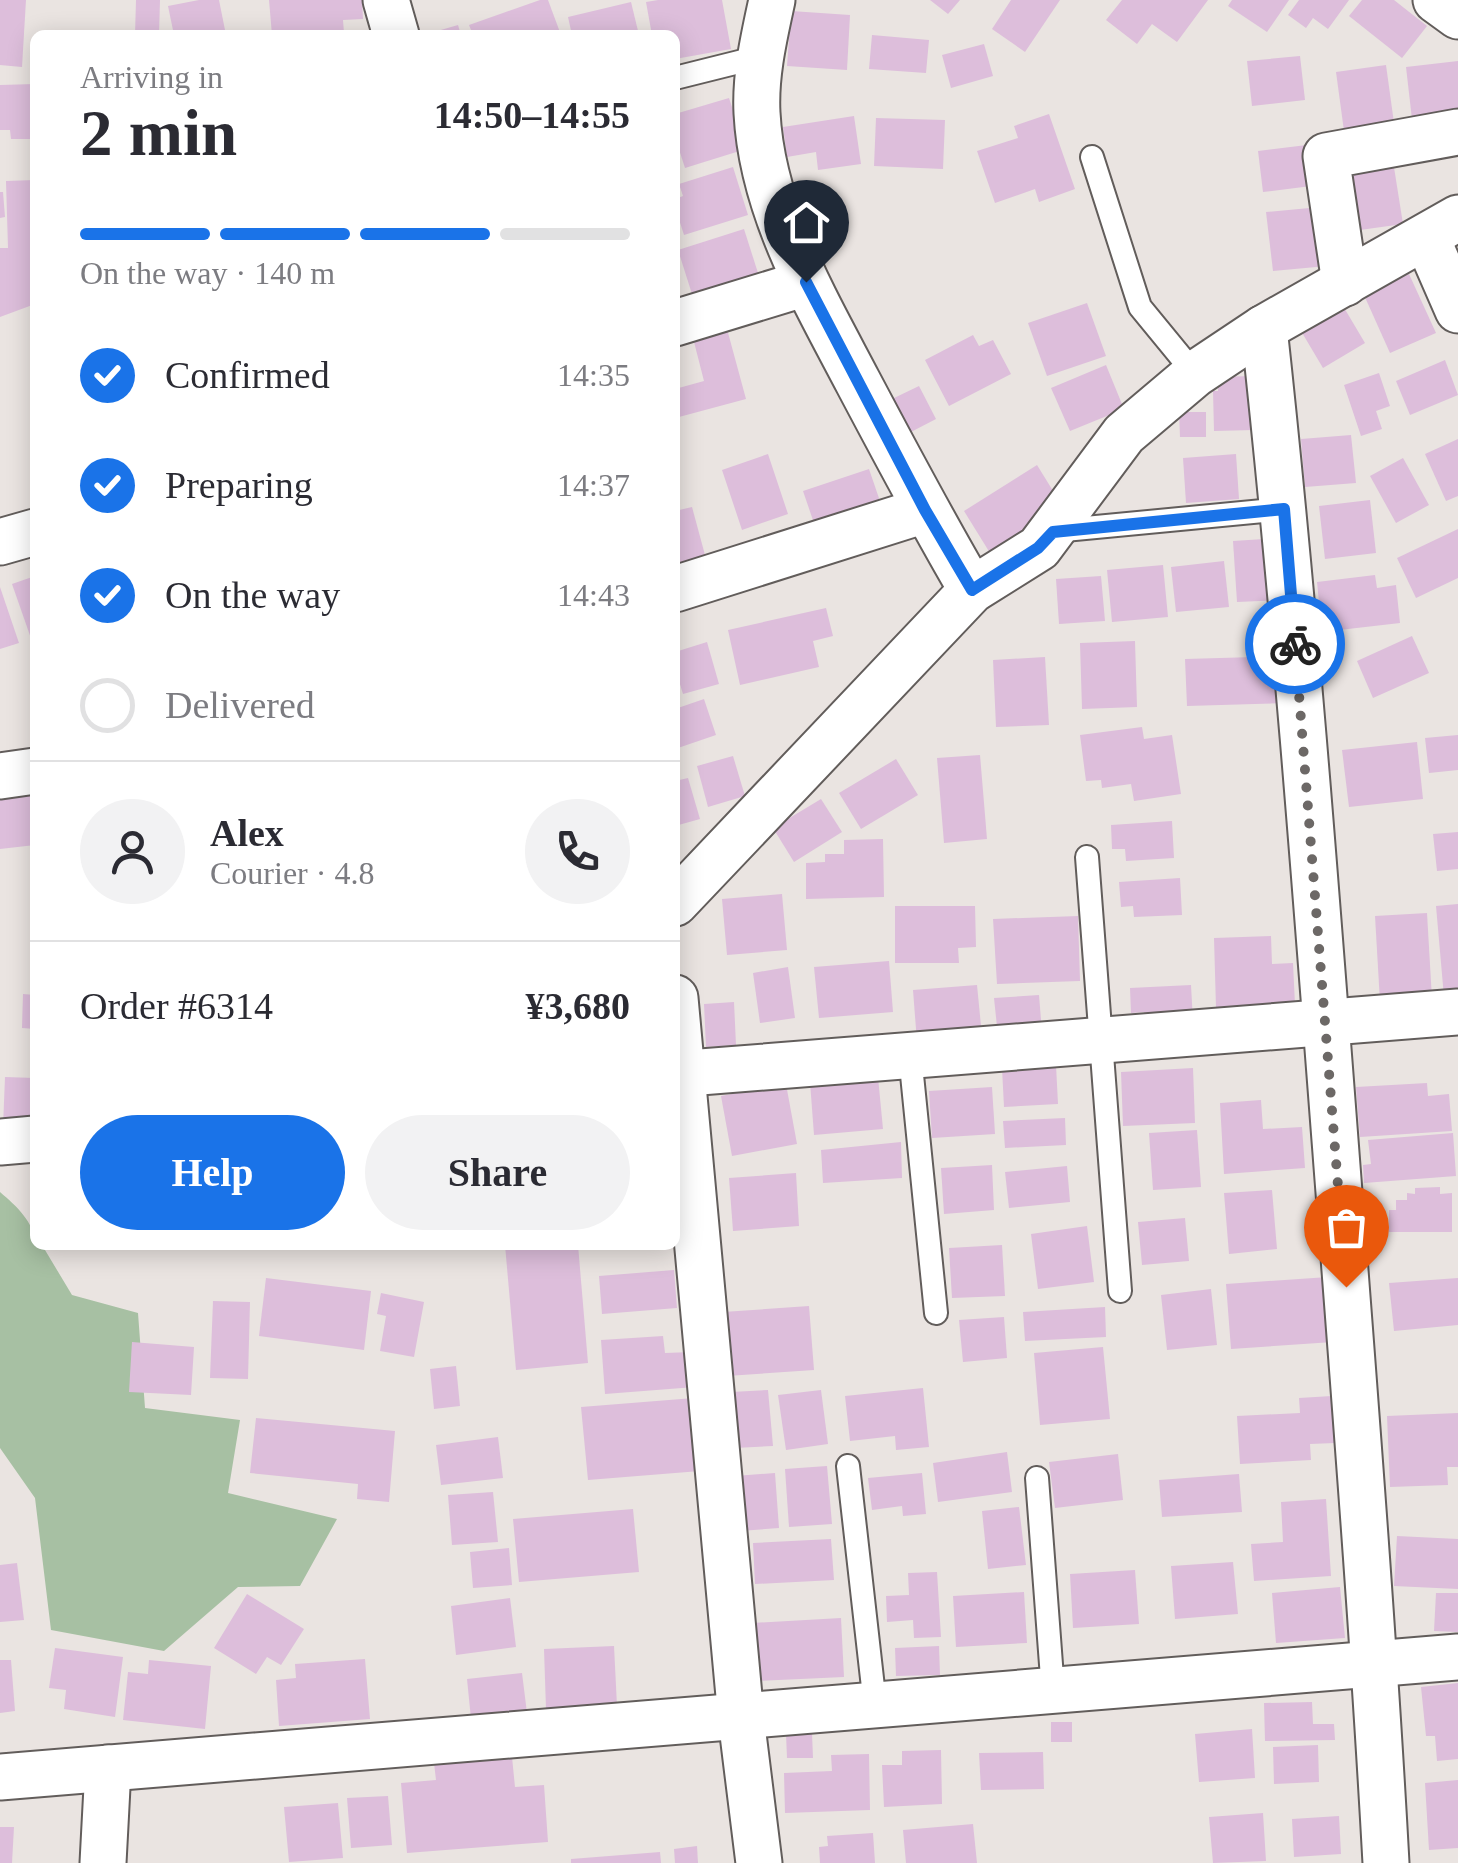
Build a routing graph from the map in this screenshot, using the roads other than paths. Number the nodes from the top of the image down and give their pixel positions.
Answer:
1 (386, 0) edge
2 (772, 0) edge
3 (1436, 0) edge
4 (1458, 16) edge
5 (395, 30) edge
6 (759, 56) junction
7 (680, 77) edge
8 (1458, 132) edge
9 (1092, 157) dead end
10 (1442, 228) edge
11 (806, 282) junction
12 (1344, 283) junction
13 (1458, 310) edge
14 (680, 321) edge
15 (1264, 328) junction
16 (1196, 374) junction
17 (1284, 509) junction
18 (925, 510) junction
19 (1053, 532) junction
20 (30, 533) edge
21 (0, 542) edge
22 (680, 587) edge
23 (972, 590) junction
24 (30, 772) edge
25 (0, 776) edge
26 (1087, 857) dead end
27 (680, 898) edge
28 (1458, 1012) edge
29 (1326, 1023) junction
30 (1101, 1040) junction
31 (910, 1055) junction
32 (680, 1073) edge
33 (680, 1084) edge
34 (30, 1139) edge
35 (0, 1142) edge
36 (1120, 1291) dead end
37 (936, 1313) dead end
38 (848, 1466) dead end
39 (1037, 1478) dead end
40 (1458, 1657) edge
41 (1375, 1665) junction
42 (1053, 1691) junction
43 (875, 1706) junction
44 (740, 1718) junction
45 (108, 1768) junction
46 (0, 1777) edge
47 (103, 1863) edge
48 (758, 1863) edge
49 (1386, 1863) edge

1 - 5 street
2 - 6 street
3 - 4 street
6 - 7 lane
6 - 11 street
8 - 12 street
9 - 16 lane
10 - 12 street
10 - 13 street
11 - 14 street
11 - 18 street
12 - 15 street
15 - 16 street
15 - 17 street
16 - 19 street
17 - 19 lane
17 - 29 street
18 - 22 street
18 - 23 street
19 - 23 street
20 - 21 street
23 - 27 street
24 - 25 street
26 - 30 lane
28 - 29 street
29 - 30 street
29 - 41 street
30 - 31 street
30 - 36 lane
31 - 32 street
31 - 37 lane
33 - 44 street
34 - 35 street
38 - 43 lane
39 - 42 lane
40 - 41 street
41 - 42 street
41 - 49 street
42 - 43 street
43 - 44 street
44 - 45 street
44 - 48 street
45 - 46 street
45 - 47 street

